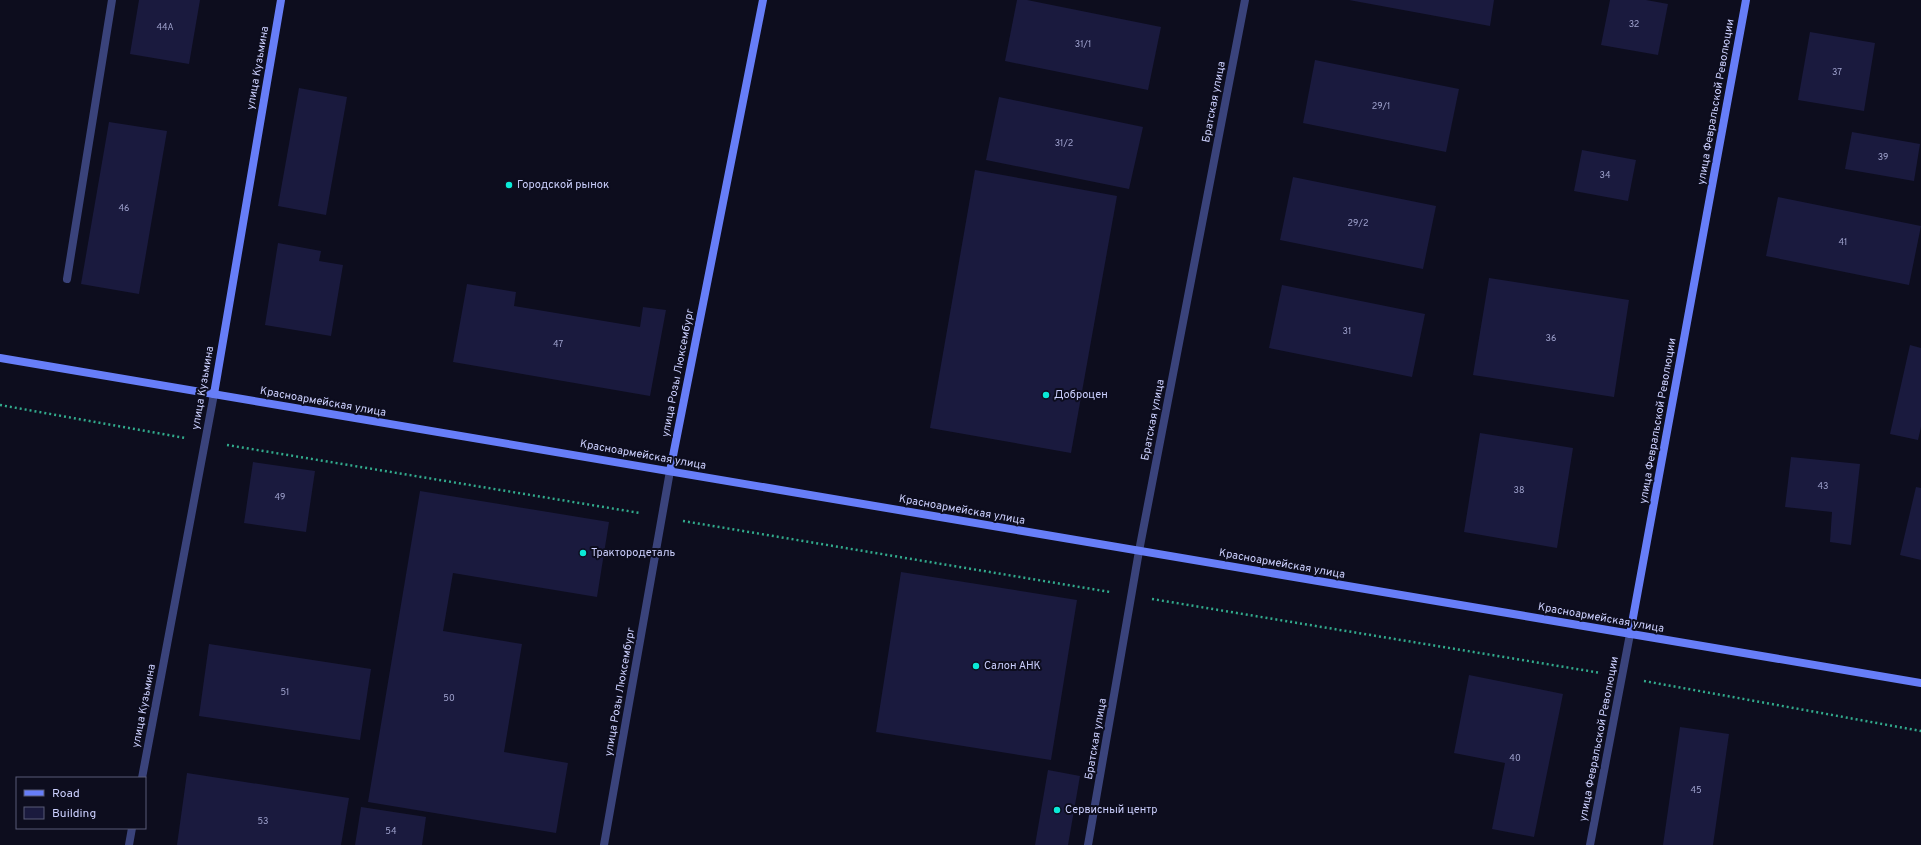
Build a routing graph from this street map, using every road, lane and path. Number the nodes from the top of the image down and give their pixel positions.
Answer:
1 (112, 0) edge
2 (281, 0) edge
3 (763, 0) edge
4 (1245, 0) edge
5 (1746, 0) edge
6 (67, 279) dead end
7 (0, 358) edge
8 (214, 394) junction
9 (0, 405) edge
10 (205, 441) junction
11 (670, 471) junction
12 (662, 517) junction
13 (1139, 551) junction
14 (1132, 596) junction
15 (1630, 634) junction
16 (1622, 677) junction
17 (1921, 682) edge
18 (1921, 730) edge
19 (142, 777) edge
20 (132, 829) edge
21 (129, 845) edge
22 (604, 845) edge
23 (1088, 845) edge
24 (1590, 845) edge

1 - 6 street
2 - 8 street, улица Кузьмина
3 - 11 street, улица Розы Люксембург
4 - 13 street, Братская улица
5 - 15 street, улица Февральской Революции
7 - 8 street, Красноармейская улица
8 - 10 street, улица Кузьмина
8 - 11 street, Красноармейская улица
9 - 10 path
10 - 12 path
10 - 19 street, улица Кузьмина
11 - 12 street, улица Розы Люксембург
11 - 13 street, Красноармейская улица
12 - 14 path
12 - 22 street, улица Розы Люксембург
13 - 14 street, Братская улица
13 - 15 street, Красноармейская улица
14 - 16 path
14 - 23 street, Братская улица
15 - 16 street, улица Февральской Революции
15 - 17 street, Красноармейская улица
16 - 18 path
16 - 24 street, улица Февральской Революции
20 - 21 street

